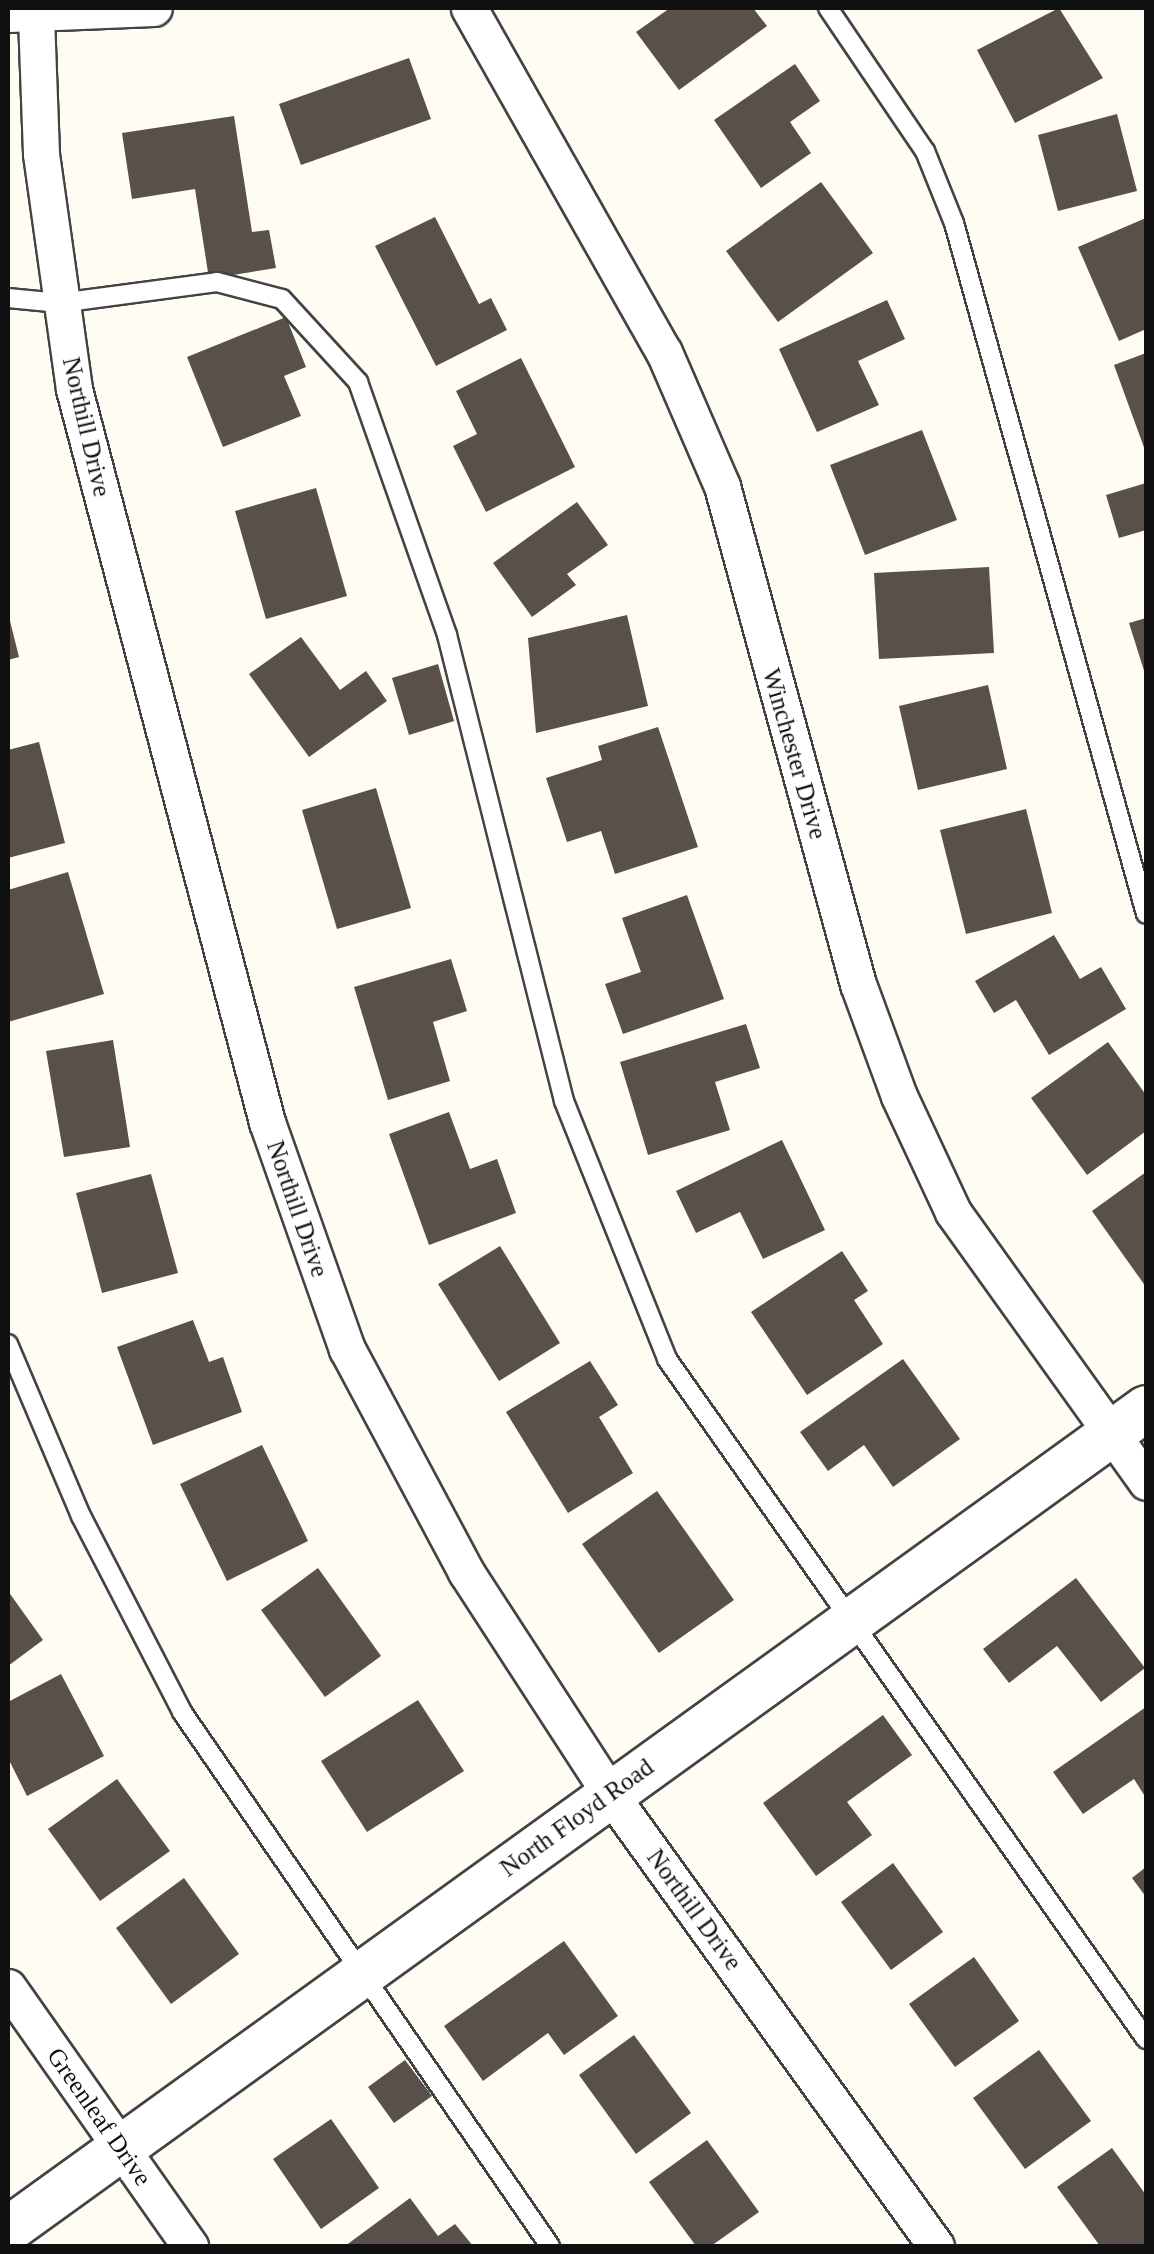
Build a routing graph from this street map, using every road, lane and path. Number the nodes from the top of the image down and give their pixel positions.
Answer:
1 (154, 8) edge
2 (469, 8) edge
3 (828, 8) edge
4 (22, 15) edge
5 (8, 298) edge
6 (60, 303) junction
7 (1146, 914) edge
8 (8, 1344) edge
9 (1129, 1421) edge
10 (1146, 1482) edge
11 (848, 1622) junction
12 (610, 1794) junction
13 (358, 1976) junction
14 (8, 1987) edge
15 (1146, 2040) edge
16 (120, 2148) junction
17 (8, 2229) edge
18 (190, 2246) edge
19 (550, 2246) edge
20 (936, 2246) edge

1 - 4 street
2 - 9 street, Winchester Drive
3 - 7 lane
4 - 6 street, Northill Drive
5 - 6 lane
6 - 11 lane
6 - 12 street, Northill Drive
8 - 13 lane
9 - 10 street, Winchester Drive
9 - 11 street, North Floyd Road
11 - 12 street, North Floyd Road
11 - 15 lane
12 - 13 street, North Floyd Road
12 - 20 street, Northill Drive
13 - 16 street, North Floyd Road
13 - 19 lane
14 - 16 street, Greenleaf Drive
16 - 17 street, North Floyd Road
16 - 18 street, Greenleaf Drive

